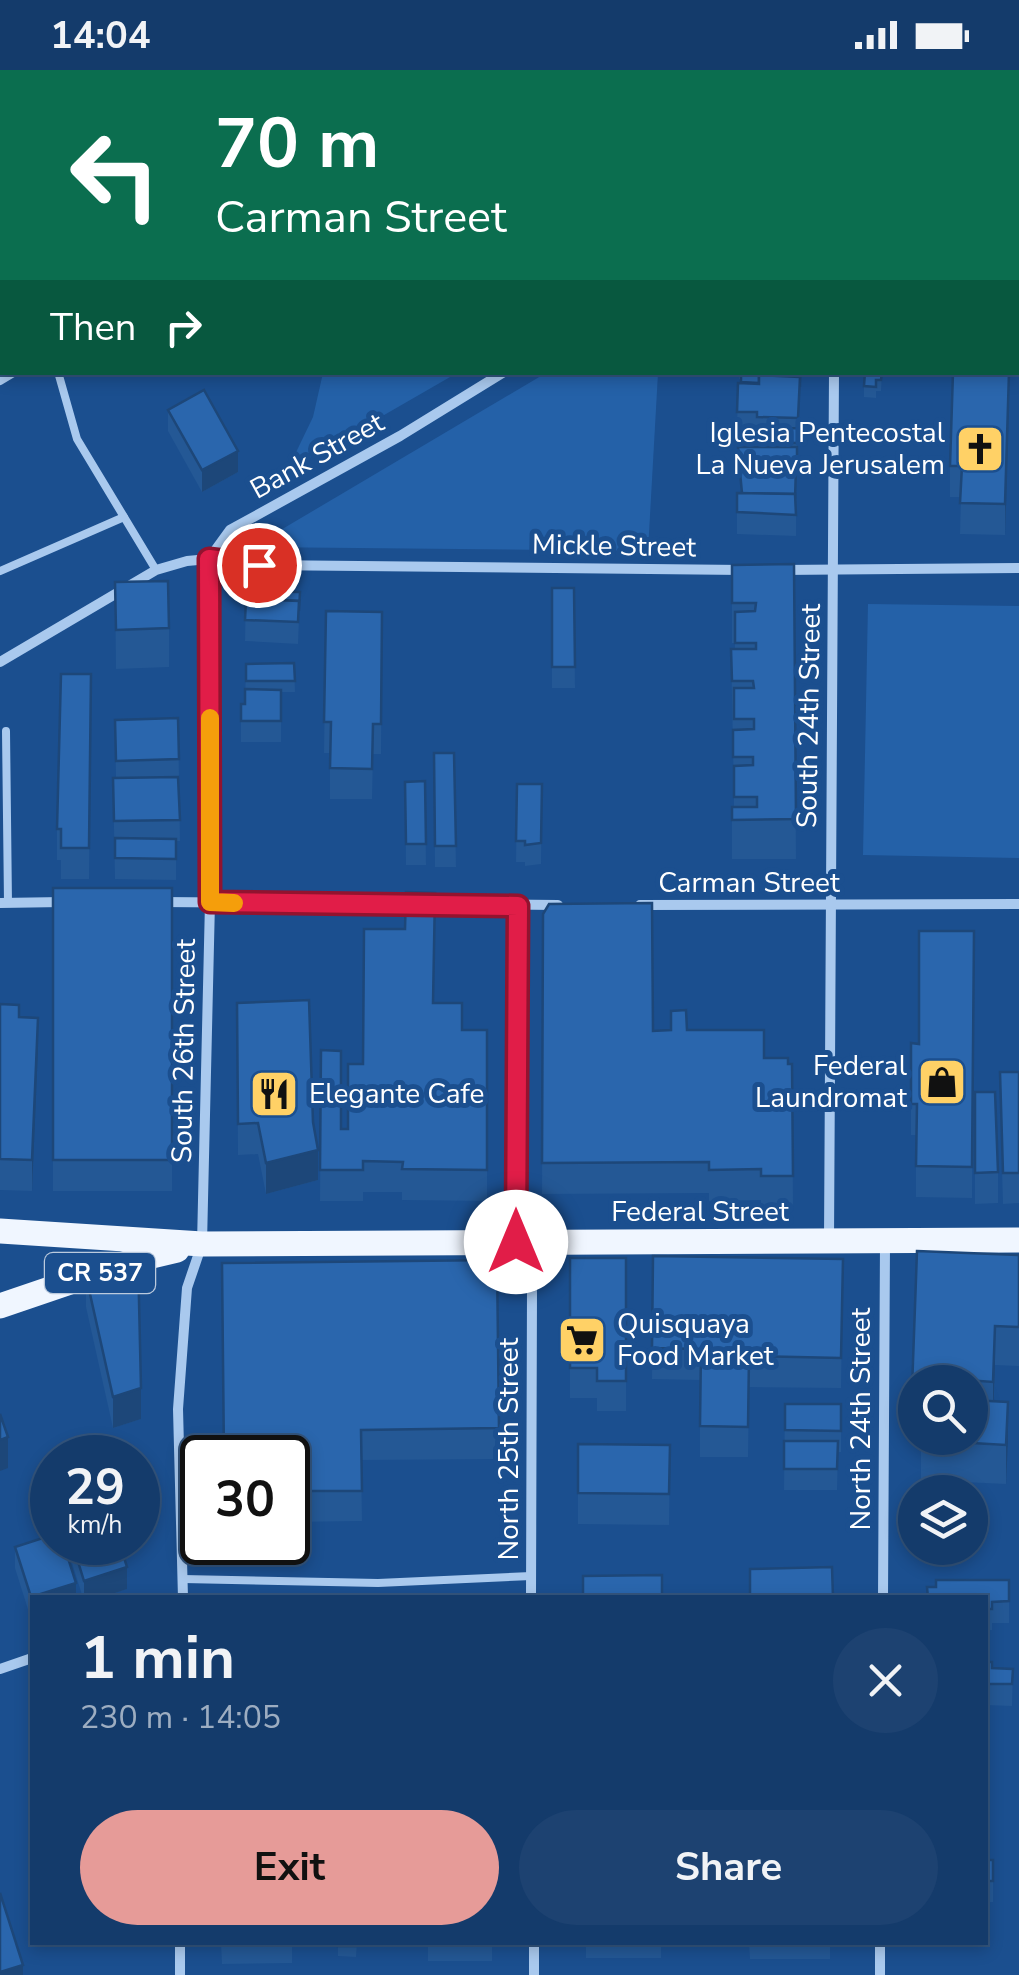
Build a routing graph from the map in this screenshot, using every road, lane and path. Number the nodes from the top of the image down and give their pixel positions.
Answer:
1 (59, 375) edge
2 (500, 375) edge
3 (834, 375) edge
4 (124, 517) junction
5 (209, 559) junction
6 (1019, 568) edge
7 (156, 570) junction
8 (0, 571) edge
9 (833, 571) junction
10 (0, 662) edge
11 (6, 731) dead end
12 (4, 902) edge
13 (81, 902) edge
14 (155, 902) edge
15 (210, 902) junction
16 (1019, 904) edge
17 (830, 905) junction
18 (518, 906) junction
19 (576, 906) edge
20 (635, 906) edge
21 (0, 1231) edge
22 (1019, 1240) edge
23 (829, 1241) junction
24 (885, 1241) junction
25 (516, 1242) junction
26 (202, 1244) junction
27 (0, 1306) edge
28 (531, 1576) junction
29 (183, 1580) junction
30 (183, 1595) edge
31 (531, 1595) edge
32 (883, 1595) edge
33 (30, 1659) edge
34 (0, 1669) edge
35 (180, 1945) edge
36 (534, 1945) edge
37 (880, 1945) edge
38 (180, 1975) edge
39 (534, 1975) edge
40 (880, 1975) edge

1 - 4 lane
2 - 5 street, Bank Street
3 - 9 street, South 24th Street
4 - 7 lane
4 - 8 lane
5 - 7 street
5 - 9 street, Mickle Street
5 - 15 street, South 26th Street
6 - 9 street, Mickle Street
7 - 10 street
9 - 17 street, South 24th Street
11 - 12 lane
12 - 13 street
14 - 15 street
15 - 18 street
15 - 26 street, South 26th Street
16 - 17 street, Carman Street
17 - 20 street, Carman Street
17 - 23 street, South 24th Street
18 - 19 street
18 - 25 street, North 25th Street
21 - 26 main road, Federal Street / CR 537
22 - 24 main road, Federal Street / CR 537
23 - 24 main road, Federal Street / CR 537
23 - 25 main road, Federal Street / CR 537
24 - 32 street, North 24th Street
25 - 26 main road, Federal Street / CR 537
25 - 28 street, North 25th Street
26 - 27 main road, Federal Street / CR 537
26 - 29 street, South 26th Street
28 - 29 lane
28 - 31 street, North 25th Street
29 - 30 street, South 26th Street
33 - 34 street
35 - 38 street
36 - 39 street
37 - 40 street

